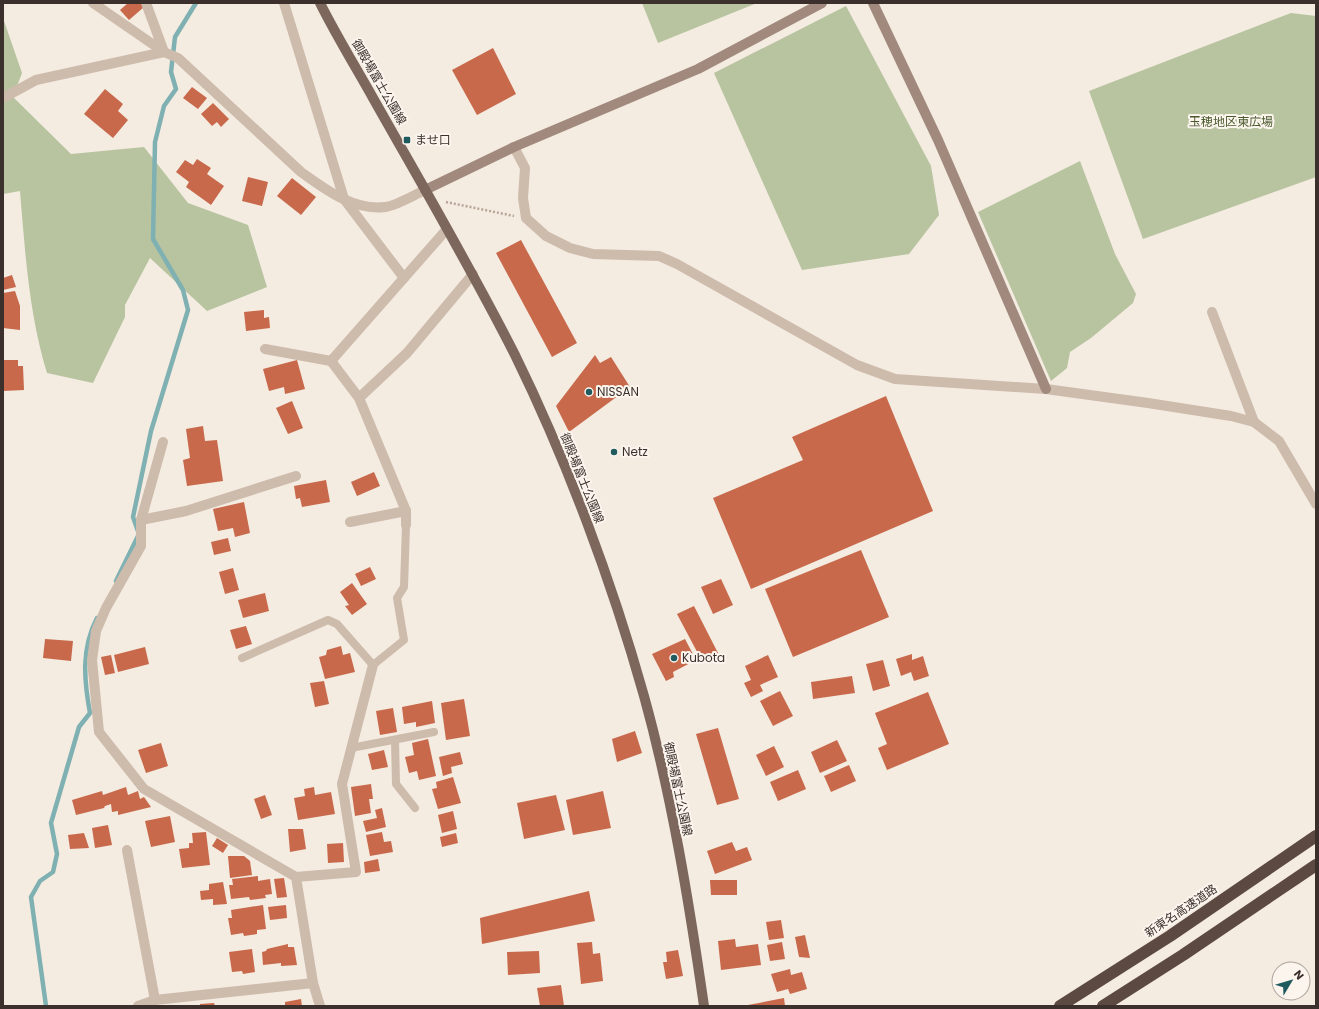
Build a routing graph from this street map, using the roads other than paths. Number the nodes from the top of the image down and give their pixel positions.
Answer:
1 (93, 3) edge
2 (146, 3) edge
3 (284, 3) edge
4 (320, 3) edge
5 (822, 3) edge
6 (873, 3) edge
7 (164, 52) junction
8 (3, 98) edge
9 (514, 147) junction
10 (428, 195) junction
11 (344, 199) junction
12 (447, 229) junction
13 (473, 274) junction
14 (404, 278) junction
15 (1212, 312) dead end
16 (265, 349) dead end
17 (331, 361) junction
18 (1046, 389) junction
19 (359, 398) junction
20 (1254, 422) junction
21 (164, 442) dead end
22 (296, 476) dead end
23 (1316, 504) edge
24 (406, 511) junction
25 (141, 520) junction
26 (350, 522) dead end
27 (406, 525) joint
28 (242, 658) dead end
29 (373, 665) junction
30 (434, 732) dead end
31 (395, 740) junction
32 (351, 748) junction
33 (415, 808) dead end
34 (1316, 836) edge
35 (126, 850) dead end
36 (1316, 865) edge
37 (296, 877) junction
38 (313, 983) junction
39 (155, 1000) junction
40 (138, 1006) edge
41 (320, 1006) edge
42 (704, 1006) edge
43 (1060, 1006) edge
44 (1103, 1006) edge

1 - 7 street
2 - 7 street
3 - 11 street
4 - 10 main road, 御殿場富士公園線
5 - 9 street
6 - 18 street
7 - 8 street
7 - 11 street
9 - 10 street
9 - 18 street
10 - 11 street
10 - 12 main road, 御殿場富士公園線
11 - 14 street
12 - 13 main road, 御殿場富士公園線
12 - 14 street
13 - 19 street
13 - 42 main road, 御殿場富士公園線
14 - 17 street
15 - 20 street
16 - 17 street
17 - 19 street
18 - 20 street
19 - 24 street
20 - 23 street
21 - 25 street
22 - 25 street
24 - 26 street
24 - 27 street
25 - 37 street
27 - 29 lane
28 - 29 lane
29 - 32 street
30 - 31 lane
31 - 32 lane
31 - 33 lane
32 - 37 street
34 - 43 highway, 新東名高速道路
35 - 39 street
36 - 44 highway
37 - 38 street
38 - 39 street
38 - 41 street
39 - 40 street

